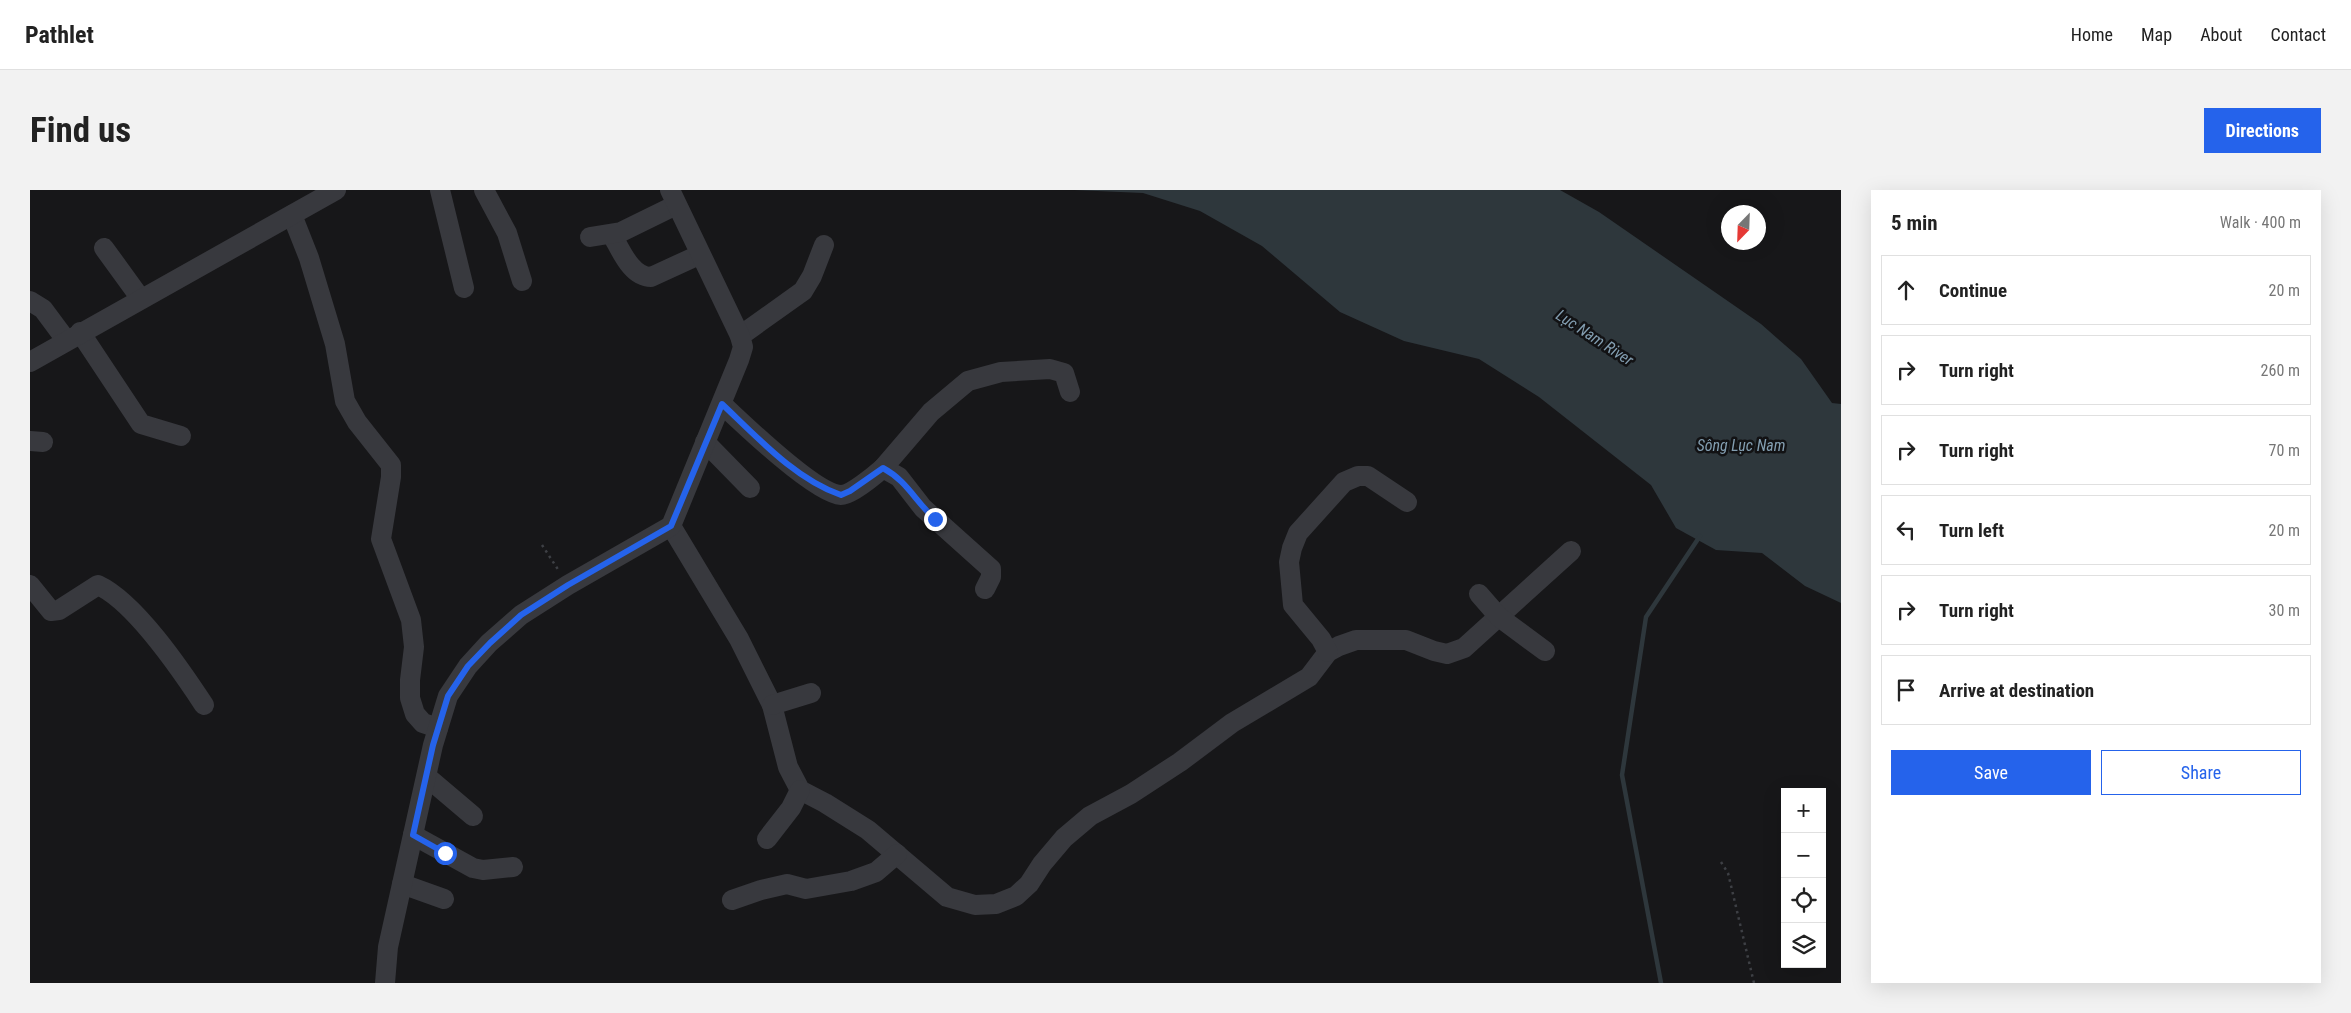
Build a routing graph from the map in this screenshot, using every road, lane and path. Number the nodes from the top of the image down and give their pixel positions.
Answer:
1 (336, 190) edge
2 (440, 190) edge
3 (484, 190) edge
4 (673, 197) edge
5 (292, 215) junction
6 (612, 235) junction
7 (590, 237) dead end
8 (824, 245) dead end
9 (104, 248) dead end
10 (699, 255) junction
11 (522, 281) dead end
12 (464, 288) dead end
13 (141, 299) junction
14 (30, 302) edge
15 (73, 336) junction
16 (740, 336) junction
17 (30, 362) edge
18 (1070, 392) dead end
19 (722, 404) junction
20 (181, 436) dead end
21 (705, 442) junction
22 (883, 468) junction
23 (750, 488) dead end
24 (1407, 502) dead end
25 (671, 526) junction
26 (542, 546) dead end
27 (1571, 551) dead end
28 (30, 585) edge
29 (568, 585) junction
30 (985, 589) dead end
31 (1479, 594) dead end
32 (1499, 617) junction
33 (1546, 651) dead end
34 (1328, 652) junction
35 (811, 693) dead end
36 (204, 705) dead end
37 (772, 705) junction
38 (438, 728) junction
39 (427, 777) junction
40 (800, 790) junction
41 (473, 816) dead end
42 (413, 835) junction
43 (767, 839) dead end
44 (897, 854) junction
45 (1721, 862) dead end
46 (513, 867) dead end
47 (402, 884) junction
48 (444, 899) dead end
49 (732, 900) dead end
50 (385, 983) edge
51 (1754, 983) edge

1 - 5 street
2 - 12 street
3 - 11 street
4 - 6 street
4 - 10 street
5 - 13 street
5 - 38 street
6 - 7 street
6 - 10 street
8 - 16 street
9 - 13 street
10 - 16 street
13 - 15 street
14 - 15 street
15 - 17 street
15 - 20 street
16 - 19 street
18 - 22 street
19 - 21 street
19 - 22 street
21 - 23 street
21 - 25 street
22 - 30 street
24 - 34 street
25 - 29 street
25 - 37 street
26 - 29 path
27 - 32 street
28 - 36 street
29 - 38 street
31 - 32 street
32 - 33 street
32 - 34 street
34 - 44 street
35 - 37 street
37 - 40 street
38 - 39 street
39 - 41 street
39 - 42 street
40 - 43 street
40 - 44 street
42 - 46 street
42 - 47 street
44 - 49 street
45 - 51 path
47 - 48 street
47 - 50 street

